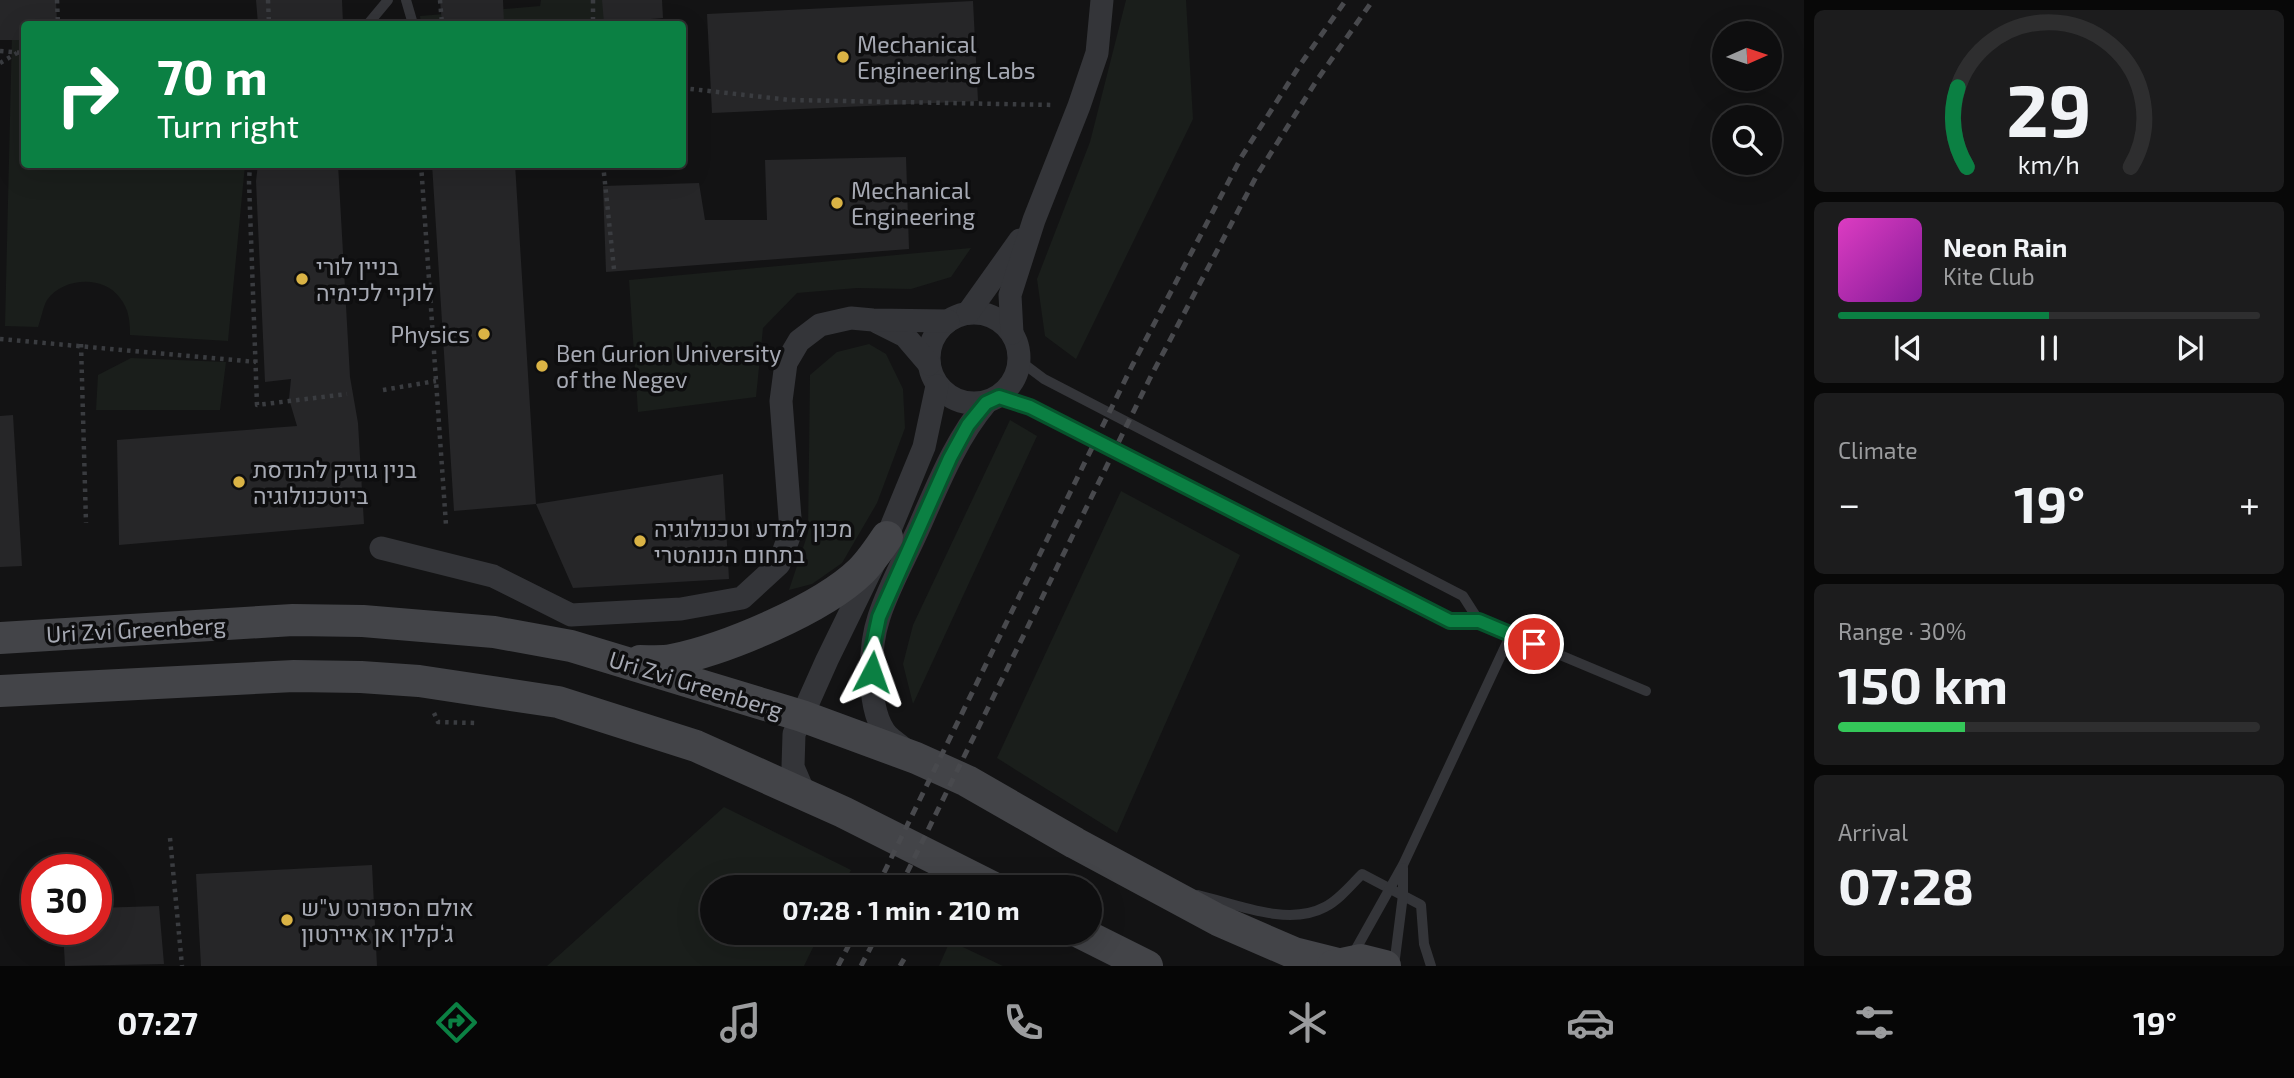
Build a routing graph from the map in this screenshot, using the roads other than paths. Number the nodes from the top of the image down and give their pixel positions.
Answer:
1 (388, 0) edge
2 (406, 0) edge
3 (1102, 0) edge
4 (370, 21) edge
5 (412, 21) edge
6 (1034, 220) junction
7 (958, 316) junction
8 (873, 320) junction
9 (1012, 333) junction
10 (1020, 361) junction
11 (933, 375) junction
12 (992, 400) junction
13 (887, 537) junction
14 (381, 548) dead end
15 (1479, 621) junction
16 (1511, 634) junction
17 (0, 638) edge
18 (618, 660) junction
19 (0, 691) edge
20 (1646, 691) dead end
21 (802, 716) junction
22 (916, 758) junction
23 (806, 795) junction
24 (1404, 865) junction
25 (968, 875) edge
26 (1148, 883) junction
27 (1390, 888) junction
28 (1403, 895) junction
29 (1102, 944) edge
30 (1340, 964) edge
31 (1147, 966) edge
32 (1384, 966) edge
33 (1394, 966) edge
34 (1432, 966) edge

1 - 4 lane
2 - 5 lane
3 - 6 street
6 - 7 street
6 - 9 street
7 - 8 street
7 - 9 street
7 - 11 street
8 - 11 street
8 - 14 street
9 - 10 street
10 - 12 street
10 - 15 lane
11 - 12 street
11 - 13 street
12 - 15 lane
12 - 22 street
13 - 18 main road
13 - 21 street
15 - 16 lane
16 - 20 lane
16 - 24 lane
17 - 18 main road, Uri Zvi Greenberg
18 - 21 main road, Uri Zvi Greenberg
19 - 23 main road
21 - 22 main road, Uri Zvi Greenberg
21 - 23 street
22 - 26 main road, Uri Zvi Greenberg
23 - 25 main road
24 - 27 lane
24 - 28 lane
26 - 27 lane
26 - 30 main road, Uri Zvi Greenberg
27 - 28 lane
27 - 30 lane
28 - 33 lane
28 - 34 lane
29 - 31 main road
30 - 32 main road, Uri Zvi Greenberg

